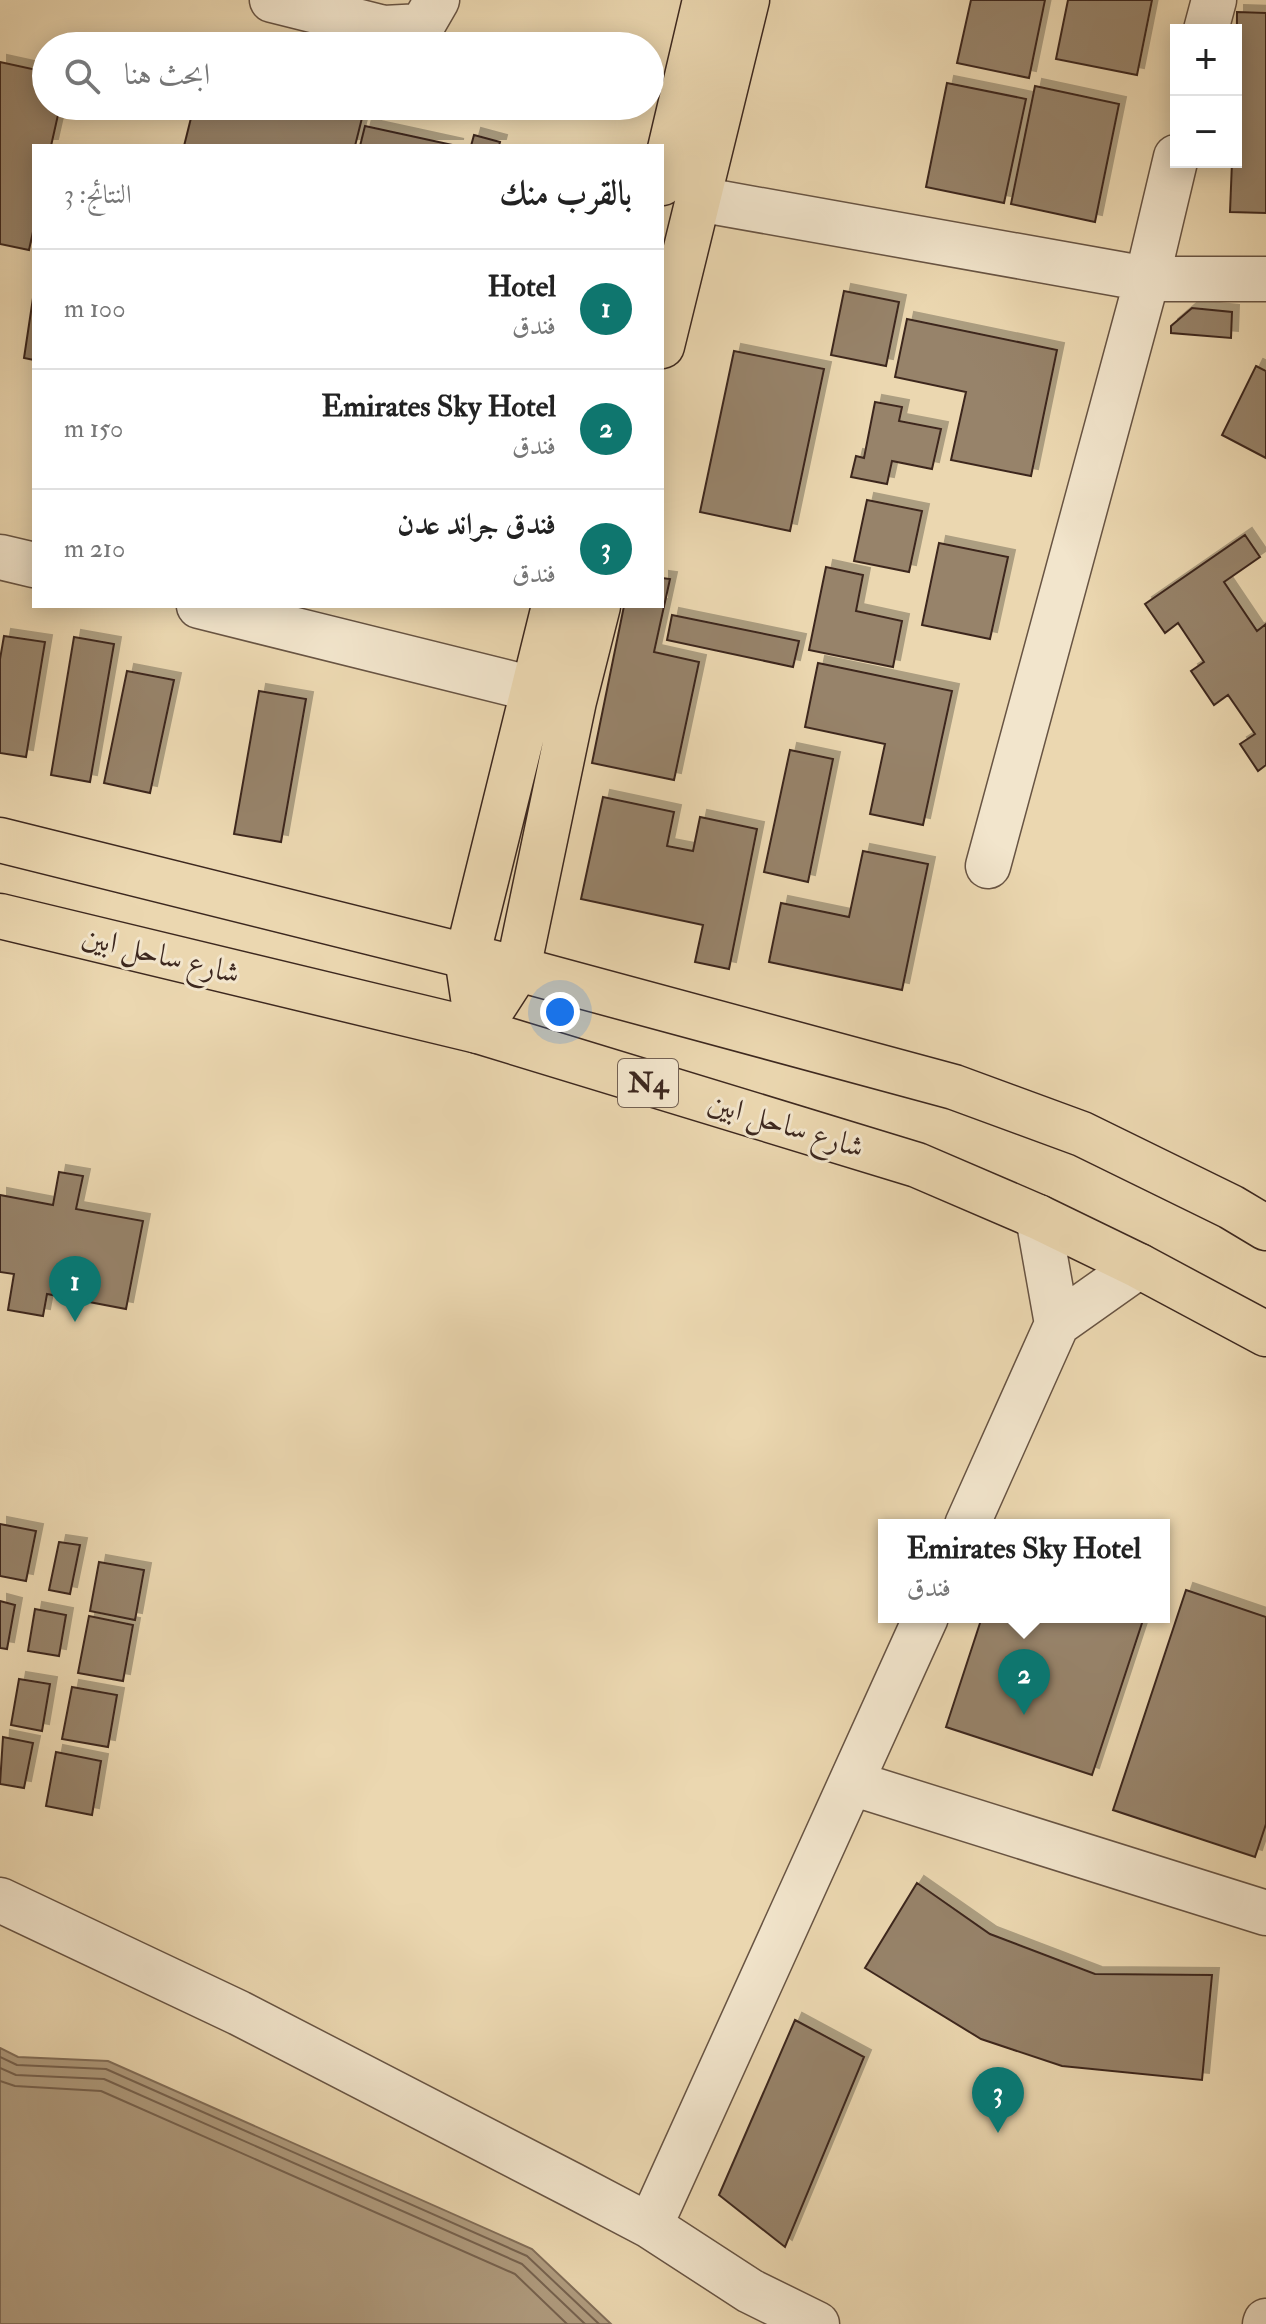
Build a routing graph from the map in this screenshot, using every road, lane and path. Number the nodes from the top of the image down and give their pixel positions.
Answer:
1 (272, 0) edge
2 (437, 0) edge
3 (705, 0) edge
4 (747, 0) edge
5 (1214, 0) edge
6 (1208, 24) edge
7 (1173, 168) edge
8 (674, 190) edge
9 (1147, 279) junction
10 (1266, 279) edge
11 (664, 320) edge
12 (0, 557) edge
13 (32, 565) edge
14 (207, 608) edge
15 (553, 608) edge
16 (597, 608) edge
17 (533, 689) junction
18 (574, 701) junction
19 (0, 840) edge
20 (988, 866) dead end
21 (0, 916) edge
22 (467, 957) junction
23 (518, 969) junction
24 (478, 1031) junction
25 (1038, 1217) junction
26 (1266, 1228) edge
27 (1139, 1266) junction
28 (1057, 1324) junction
29 (1266, 1334) edge
30 (970, 1519) edge
31 (923, 1623) edge
32 (852, 1783) junction
33 (0, 1900) edge
34 (1266, 1913) edge
35 (650, 2226) junction
36 (817, 2324) edge

1 - 2 street
3 - 8 main road
4 - 8 main road
5 - 6 street
7 - 9 street
8 - 9 street
8 - 11 main road
9 - 10 street
9 - 20 street
12 - 13 street
14 - 17 street
15 - 17 main road
16 - 18 main road
17 - 18 main road
17 - 22 main road
18 - 23 main road
19 - 22 main road
21 - 24 main road, شارع ساحل ابين / N4
22 - 23 main road
22 - 24 main road
23 - 24 main road
23 - 26 main road
24 - 25 main road, شارع ساحل ابين / N4
25 - 27 main road, شارع ساحل ابين / N4
25 - 28 street
27 - 28 street
27 - 29 main road, شارع ساحل ابين / N4
28 - 30 street
31 - 32 street
32 - 34 street
32 - 35 street
33 - 35 street
35 - 36 street

